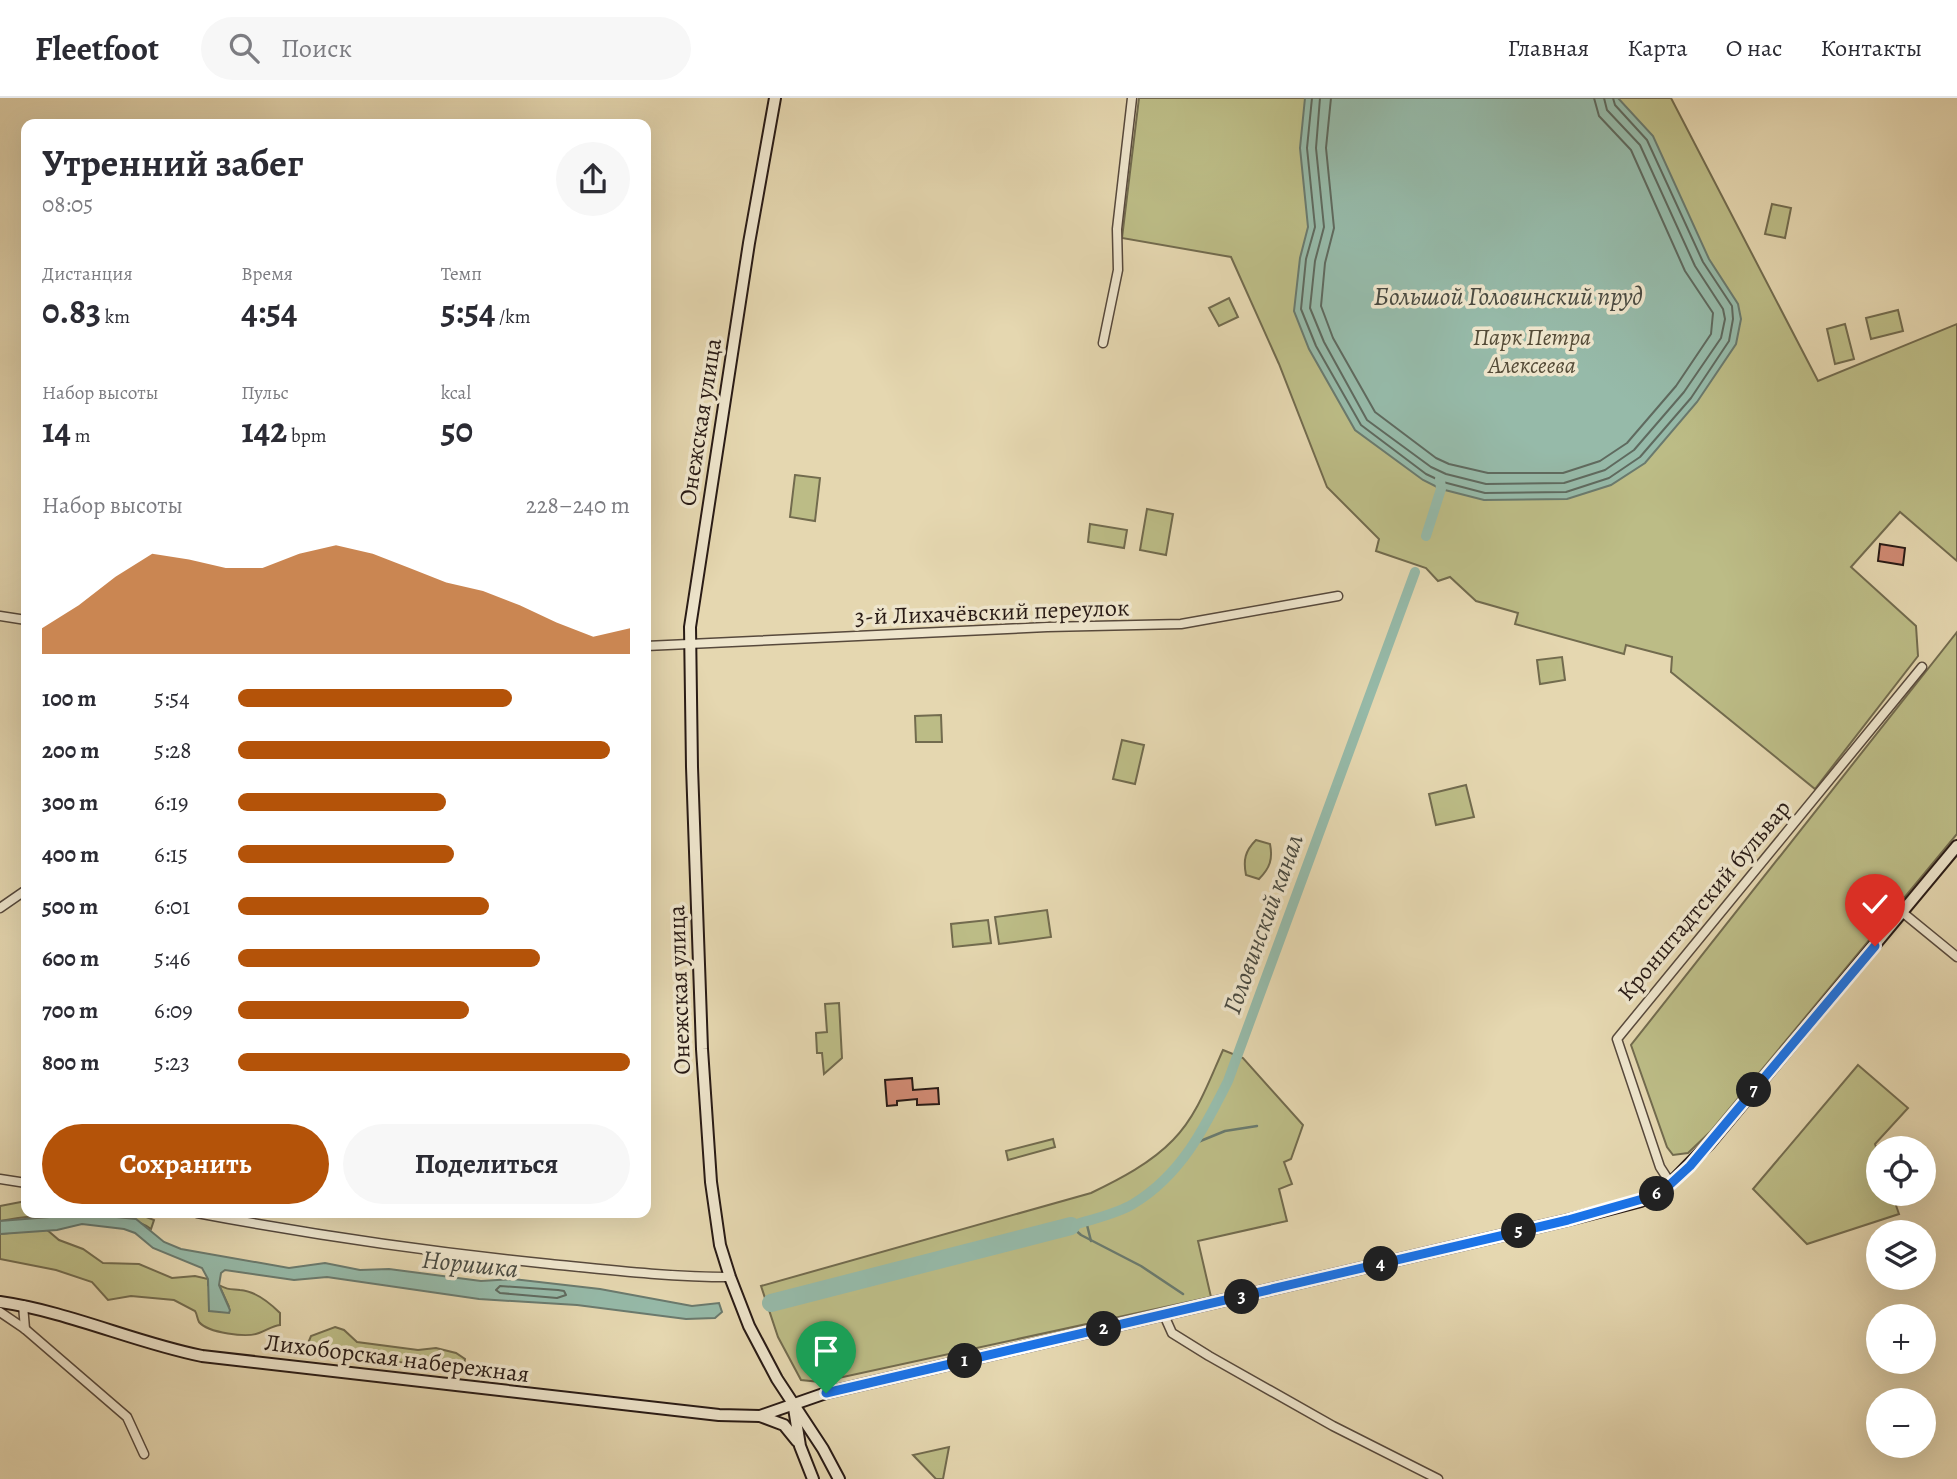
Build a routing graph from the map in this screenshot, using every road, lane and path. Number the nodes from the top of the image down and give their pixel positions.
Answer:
1 (775, 98) edge
2 (1132, 98) edge
3 (1103, 343) dead end
4 (1338, 596) dead end
5 (0, 616) edge
6 (21, 619) edge
7 (689, 645) junction
8 (651, 646) edge
9 (1922, 667) dead end
10 (1957, 846) edge
11 (21, 893) edge
12 (0, 908) edge
13 (1902, 912) junction
14 (1957, 957) edge
15 (0, 1179) edge
16 (21, 1182) edge
17 (1671, 1184) junction
18 (224, 1218) edge
19 (730, 1277) junction
20 (0, 1301) edge
21 (23, 1305) junction
22 (0, 1312) edge
23 (1164, 1315) junction
24 (25, 1329) junction
25 (794, 1405) junction
26 (760, 1416) junction
27 (800, 1446) junction
28 (144, 1454) dead end
29 (813, 1479) edge
30 (839, 1479) edge
31 (1438, 1479) edge

1 - 7 main road, Онежская улица
2 - 3 street
4 - 7 street, 3-й Лихачёвский переулок
5 - 6 street
7 - 8 street, 3-й Лихачёвский переулок
7 - 19 main road, Онежская улица
9 - 17 street, Кронштадтский бульвар
10 - 13 main road
11 - 12 street
13 - 14 street
13 - 17 main road
15 - 16 street
17 - 23 main road
18 - 19 street
19 - 25 main road, Онежская улица
20 - 21 main road, Лихоборская набережная
21 - 24 street
21 - 26 main road, Лихоборская набережная
22 - 24 street
23 - 25 main road
23 - 31 street
24 - 28 street
25 - 26 main road, Лихоборская набережная
25 - 27 main road
25 - 30 main road, Онежская улица
26 - 27 main road
27 - 29 main road

